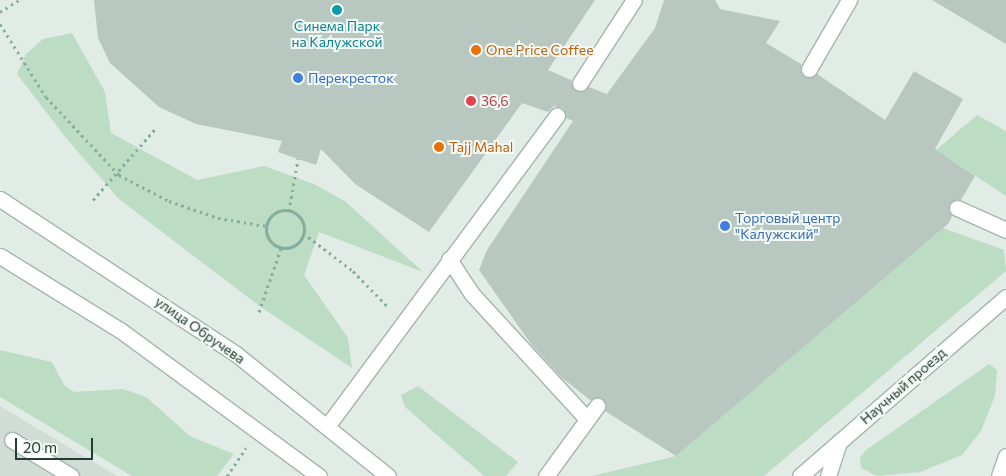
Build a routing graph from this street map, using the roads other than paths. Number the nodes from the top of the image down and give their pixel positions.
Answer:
1 (634, 0) edge
2 (849, 0) edge
3 (809, 69) dead end
4 (580, 83) dead end
5 (557, 115) dead end
6 (0, 199) edge
7 (957, 208) dead end
8 (1006, 230) edge
9 (1, 257) edge
10 (449, 259) junction
11 (1006, 297) edge
12 (597, 406) dead end
13 (587, 419) junction
14 (328, 425) junction
15 (12, 440) dead end
16 (839, 442) junction
17 (1006, 456) edge
18 (71, 476) edge
19 (319, 476) edge
20 (388, 476) edge
21 (546, 476) edge
22 (800, 476) edge
23 (828, 476) edge
24 (999, 476) edge

1 - 4 main road
2 - 3 main road
5 - 10 main road
6 - 14 main road, улица Обручева
7 - 8 main road
9 - 19 main road
10 - 13 main road
10 - 14 main road
11 - 16 main road, Научный проезд
12 - 13 main road
13 - 21 main road
14 - 20 main road, улица Обручева
15 - 18 main road
16 - 22 main road, Научный проезд
16 - 23 main road
17 - 24 main road

